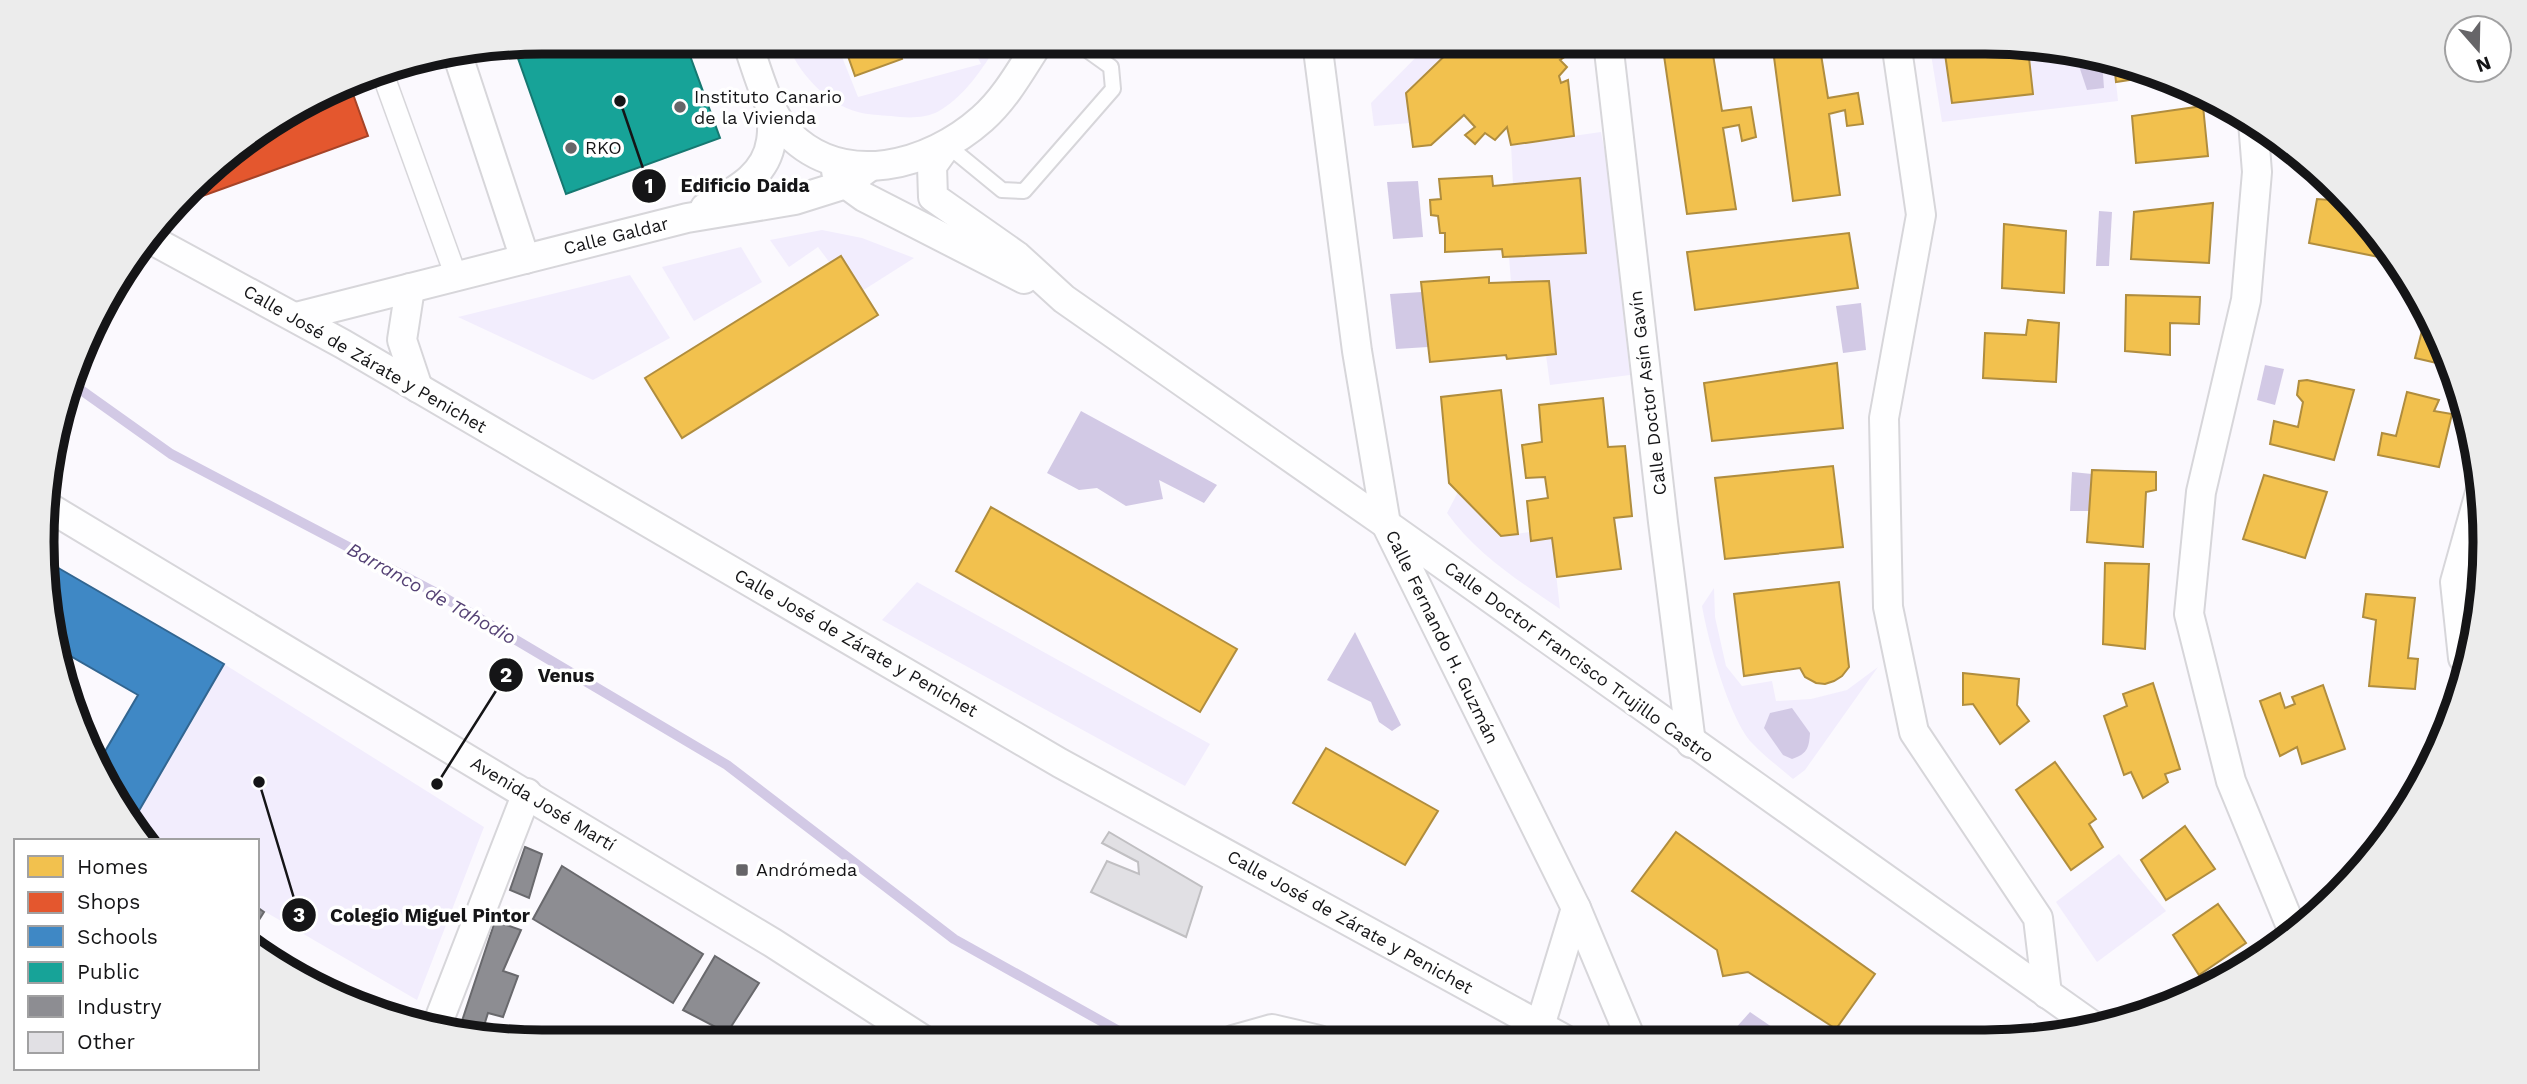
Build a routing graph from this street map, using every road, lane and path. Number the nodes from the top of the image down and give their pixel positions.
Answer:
1 (752, 54) edge
2 (1031, 54) edge
3 (1093, 54) edge
4 (1319, 54) edge
5 (1609, 54) edge
6 (1898, 54) edge
7 (460, 62) edge
8 (385, 80) edge
9 (772, 108) junction
10 (2254, 135) edge
11 (947, 145) junction
12 (857, 176) junction
13 (687, 218) junction
14 (157, 243) edge
15 (524, 259) junction
16 (456, 276) junction
17 (410, 289) junction
18 (1064, 299) junction
19 (296, 317) junction
20 (418, 388) junction
21 (55, 511) edge
22 (2472, 518) edge
23 (1386, 524) junction
24 (2461, 644) edge
25 (1691, 743) junction
26 (527, 793) junction
27 (1576, 908) junction
28 (2289, 923) edge
29 (2047, 994) junction
30 (440, 1018) edge
31 (2083, 1019) edge
32 (908, 1030) edge
33 (1532, 1030) edge
34 (1542, 1030) edge
35 (1627, 1030) edge

1 - 9 street
2 - 11 street
3 - 11 lane
4 - 23 street, Calle Fernando H. Guzmán
5 - 25 street, Calle Doctor Asín Gavín
6 - 29 street
7 - 15 street
8 - 16 street
9 - 12 street, Calle Doctor Francisco Trujillo Castro
9 - 13 street
10 - 28 street
11 - 12 street, Calle Galdar
11 - 18 street, Calle Doctor Francisco Trujillo Castro
12 - 13 street, Calle Galdar
12 - 18 street, Calle Doctor Francisco Trujillo Castro
13 - 15 street, Calle Galdar
14 - 19 street, Calle José de Zárate y Penichet
15 - 16 street, Calle Galdar
16 - 17 street, Calle Galdar
17 - 19 street, Calle Galdar
17 - 20 street
18 - 23 street, Calle Doctor Francisco Trujillo Castro
19 - 20 street, Calle José de Zárate y Penichet
20 - 33 street, Calle José de Zárate y Penichet
21 - 26 street, Avenida José Martí
22 - 24 street
23 - 25 street, Calle Doctor Francisco Trujillo Castro
23 - 27 street, Calle Fernando H. Guzmán
25 - 29 street, Calle Doctor Francisco Trujillo Castro
26 - 30 street
26 - 32 street, Avenida José Martí
27 - 34 street
27 - 35 street, Calle Fernando H. Guzmán
29 - 31 street, Calle Doctor Francisco Trujillo Castro

